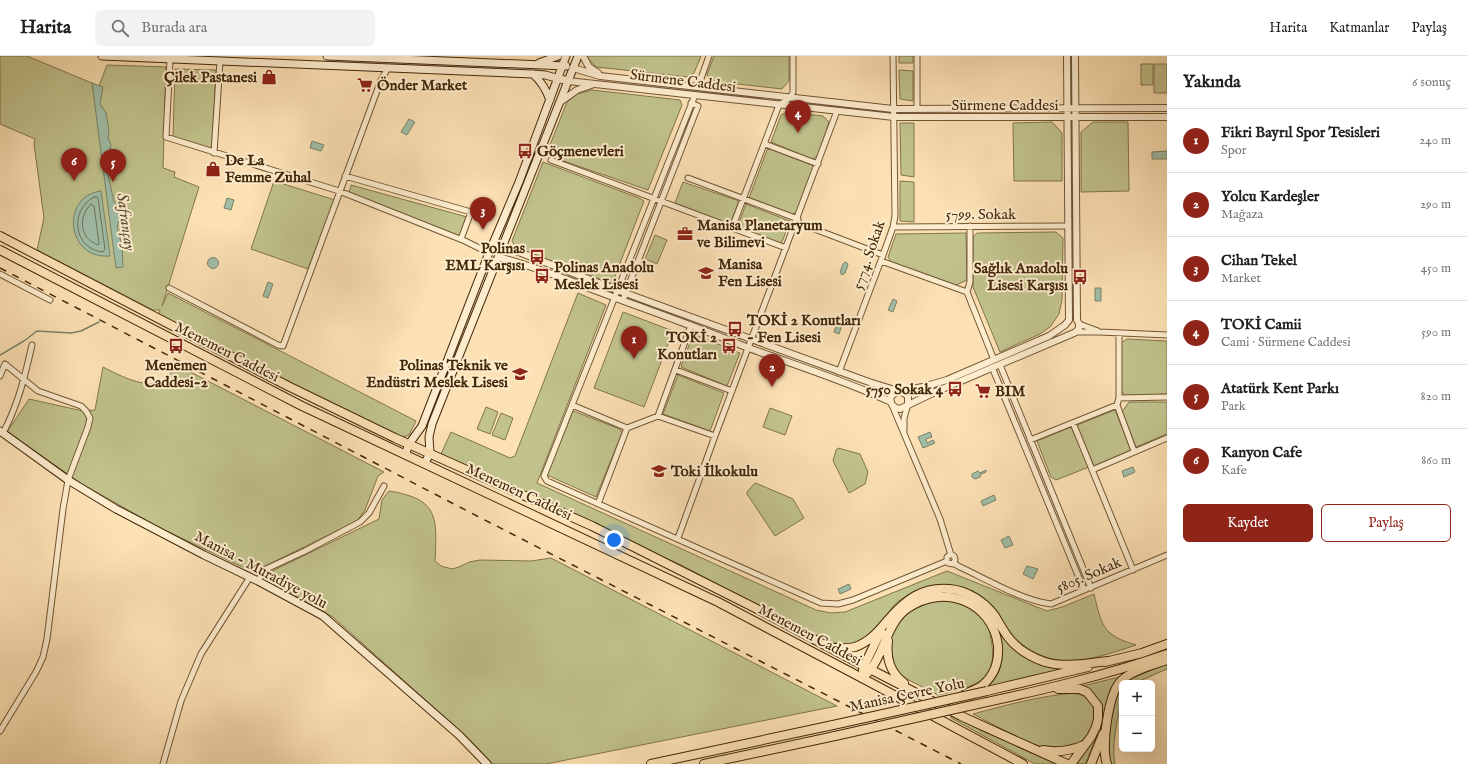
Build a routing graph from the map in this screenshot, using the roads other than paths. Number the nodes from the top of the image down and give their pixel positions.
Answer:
1 (102, 56) edge
2 (327, 56) edge
3 (334, 56) edge
4 (558, 56) edge
5 (566, 56) edge
6 (578, 56) edge
7 (583, 56) edge
8 (709, 56) edge
9 (793, 56) edge
10 (893, 56) edge
11 (917, 56) edge
12 (1067, 56) edge
13 (1075, 56) edge
14 (391, 57) edge
15 (180, 58) edge
16 (266, 59) edge
17 (170, 60) junction
18 (220, 61) junction
19 (536, 65) junction
20 (562, 65) junction
21 (388, 68) junction
22 (573, 68) junction
23 (533, 74) junction
24 (600, 76) junction
25 (558, 79) junction
26 (568, 81) junction
27 (596, 83) junction
28 (698, 87) junction
29 (694, 95) junction
30 (790, 98) junction
31 (550, 100) junction
32 (559, 103) junction
33 (691, 103) junction
34 (779, 105) junction
35 (1068, 108) junction
36 (1075, 108) junction
37 (1167, 108) edge
38 (893, 109) junction
39 (917, 109) junction
40 (837, 111) junction
41 (894, 117) junction
42 (1167, 117) edge
43 (1068, 118) junction
44 (1075, 118) junction
45 (765, 144) junction
46 (214, 153) junction
47 (551, 160) dead end
48 (818, 164) junction
49 (345, 176) junction
50 (688, 178) dead end
51 (339, 191) junction
52 (654, 199) junction
53 (743, 199) junction
54 (661, 202) junction
55 (797, 221) junction
56 (970, 226) junction
57 (1068, 226) junction
58 (893, 227) junction
59 (732, 228) junction
60 (0, 236) edge
61 (461, 239) junction
62 (494, 242) junction
63 (503, 246) junction
64 (786, 248) junction
65 (0, 250) edge
66 (489, 253) junction
67 (883, 255) junction
68 (498, 257) junction
69 (881, 261) junction
70 (0, 274) edge
71 (169, 288) dead end
72 (617, 290) junction
73 (967, 292) junction
74 (626, 293) junction
75 (614, 298) junction
76 (50, 300) dead end
77 (623, 300) junction
78 (1067, 322) junction
79 (1078, 322) junction
80 (691, 325) junction
81 (1099, 332) junction
82 (1074, 333) junction
83 (1119, 333) junction
84 (1167, 335) edge
85 (751, 340) junction
86 (32, 345) dead end
87 (748, 347) junction
88 (994, 360) junction
89 (1000, 365) junction
90 (992, 367) junction
91 (676, 370) junction
92 (839, 372) junction
93 (0, 376) edge
94 (24, 380) junction
95 (732, 391) junction
96 (899, 391) junction
97 (1167, 397) edge
98 (1119, 398) junction
99 (892, 404) junction
100 (908, 404) junction
101 (572, 405) junction
102 (1117, 405) junction
103 (658, 416) junction
104 (1073, 423) junction
105 (627, 428) junction
106 (904, 431) junction
107 (1, 432) edge
108 (715, 436) junction
109 (1167, 438) edge
110 (1030, 440) junction
111 (409, 444) junction
112 (1134, 451) junction
113 (430, 453) junction
114 (405, 455) junction
115 (425, 463) junction
116 (1092, 470) junction
117 (68, 480) junction
118 (384, 486) dead end
119 (598, 504) junction
120 (678, 538) junction
121 (951, 555) junction
122 (1167, 555) edge
123 (947, 561) junction
124 (954, 563) junction
125 (1133, 570) junction
126 (250, 577) junction
127 (258, 581) junction
128 (1091, 588) junction
129 (1084, 590) junction
130 (882, 627) junction
131 (889, 634) junction
132 (1167, 644) edge
133 (831, 648) junction
134 (1167, 654) edge
135 (1167, 660) edge
136 (1108, 661) junction
137 (867, 668) junction
138 (862, 678) junction
139 (916, 693) junction
140 (1029, 693) junction
141 (957, 698) junction
142 (1108, 720) junction
143 (0, 731) edge
144 (1084, 744) junction
145 (1028, 746) junction
146 (163, 764) edge
147 (487, 764) edge
148 (651, 764) edge
149 (704, 764) edge
150 (1023, 764) edge
151 (1067, 764) edge
152 (1070, 764) edge
153 (1091, 764) edge
154 (1107, 764) edge

1 - 17 main road, Sürmene Caddesi
2 - 3 main road, Sürmene Caddesi
3 - 14 main road, Sürmene Caddesi
4 - 19 main road
5 - 20 main road
6 - 22 main road
7 - 24 street
8 - 28 street
9 - 30 street
10 - 38 street, 5774. Sokak
11 - 39 street
12 - 35 street
13 - 36 street
14 - 19 main road, Sürmene Caddesi
14 - 21 main road
15 - 17 main road, Sürmene Caddesi
15 - 18 main road, Sürmene Caddesi
16 - 18 main road, Sürmene Caddesi
16 - 21 main road, Sürmene Caddesi
17 - 46 street
18 - 46 street
19 - 20 main road, Sürmene Caddesi
20 - 22 main road, Sürmene Caddesi
20 - 25 main road
21 - 23 main road, Sürmene Caddesi
21 - 49 street
22 - 24 street, Sürmene Caddesi
22 - 26 main road
23 - 25 main road, Sürmene Caddesi
23 - 31 main road
24 - 28 street, Sürmene Caddesi
25 - 26 main road, Sürmene Caddesi
25 - 31 main road
26 - 27 street, Sürmene Caddesi
26 - 32 main road
27 - 29 street, Sürmene Caddesi
27 - 32 street
28 - 30 street, Sürmene Caddesi
29 - 33 street
29 - 34 street, Sürmene Caddesi
30 - 34 street
30 - 38 street, Sürmene Caddesi
31 - 62 main road
32 - 63 main road
33 - 52 street
33 - 54 street
34 - 40 street, Sürmene Caddesi
34 - 45 street
35 - 36 street, Sürmene Caddesi
35 - 39 street, Sürmene Caddesi
35 - 43 street
36 - 37 street, Sürmene Caddesi
36 - 44 street
38 - 39 street, Sürmene Caddesi
38 - 41 street, 5774. Sokak
40 - 41 street, Sürmene Caddesi
40 - 48 street
41 - 43 street, Sürmene Caddesi
41 - 58 street, 5774. Sokak
42 - 44 street, Sürmene Caddesi
43 - 44 street, Sürmene Caddesi
43 - 57 street
44 - 79 street
45 - 48 street
45 - 53 street
46 - 51 street
47 - 52 street
48 - 55 street
49 - 51 street
49 - 61 street
50 - 53 street
51 - 61 street
51 - 71 street
52 - 54 street
52 - 72 street
53 - 55 street
53 - 59 street
54 - 59 street
54 - 74 street
55 - 64 street
55 - 67 street
56 - 57 street, 5799. Sokak
56 - 58 street, 5799. Sokak
56 - 73 street
57 - 78 street
58 - 67 street, 5774. Sokak
59 - 64 street
60 - 111 main road, Menemen Caddesi
61 - 66 street
62 - 63 main road
62 - 66 main road
63 - 68 main road
63 - 72 street
64 - 85 street
65 - 114 main road, Menemen Caddesi
66 - 68 main road
66 - 111 main road
67 - 69 street, 5774. Sokak
68 - 75 street
68 - 113 main road
69 - 73 street
69 - 92 street, 5774. Sokak
70 - 76 street
72 - 74 street
72 - 75 street
73 - 88 street
74 - 77 street
74 - 85 street
75 - 77 street
75 - 101 street
77 - 80 street
78 - 79 street
78 - 82 street
78 - 88 street
79 - 81 street
79 - 82 street
80 - 87 street
80 - 91 street
81 - 82 street
81 - 83 street
82 - 89 street
83 - 84 street
83 - 98 street
85 - 87 street
85 - 92 street
86 - 94 street
87 - 95 street
87 - 99 street
88 - 96 street
89 - 90 street
89 - 110 street
90 - 100 street
90 - 129 street
91 - 95 street
91 - 103 street
92 - 96 street
93 - 94 street
94 - 107 street
94 - 117 street
95 - 108 street
96 - 99 street
96 - 100 street
97 - 98 street
98 - 102 street
99 - 100 street
99 - 106 street
100 - 106 street
101 - 105 street
101 - 119 street
102 - 104 street
102 - 112 street
103 - 105 street
103 - 108 street
104 - 110 street
104 - 116 street
105 - 119 street
106 - 121 street
107 - 117 main road, Manisa - Muradiye yolu
108 - 120 street
109 - 112 street
110 - 128 street
111 - 113 main road, Menemen Caddesi
111 - 114 main road
112 - 116 street
113 - 115 main road
113 - 133 main road, Menemen Caddesi
114 - 115 main road, Menemen Caddesi
115 - 138 main road, Menemen Caddesi
116 - 125 street
117 - 126 main road, Manisa - Muradiye yolu
117 - 143 street
118 - 127 street
119 - 120 street
120 - 123 street
121 - 123 street
121 - 124 street
122 - 125 street, 5805. Sokak
123 - 124 street
124 - 129 street, 5805. Sokak
125 - 128 street, 5805. Sokak
126 - 127 main road, Manisa - Muradiye yolu
126 - 146 street
127 - 147 main road, Manisa - Muradiye yolu
128 - 129 street, 5805. Sokak
130 - 133 main road
130 - 136 main road
130 - 137 main road
131 - 137 main road
131 - 139 main road
131 - 141 main road
132 - 136 main road, Manisa Çevre Yolu
133 - 137 main road, Menemen Caddesi
134 - 140 main road, Manisa Çevre Yolu
135 - 142 main road
136 - 141 main road, Manisa Çevre Yolu, bridge
137 - 138 main road
137 - 139 main road, Menemen Caddesi
138 - 150 main road, Menemen Caddesi
139 - 145 main road, Menemen Caddesi
140 - 144 main road
140 - 149 main road, Manisa Çevre Yolu, bridge
141 - 148 main road, Manisa Çevre Yolu, bridge
142 - 153 main road
142 - 154 main road
144 - 145 main road
144 - 152 main road
145 - 151 main road, Menemen Caddesi

